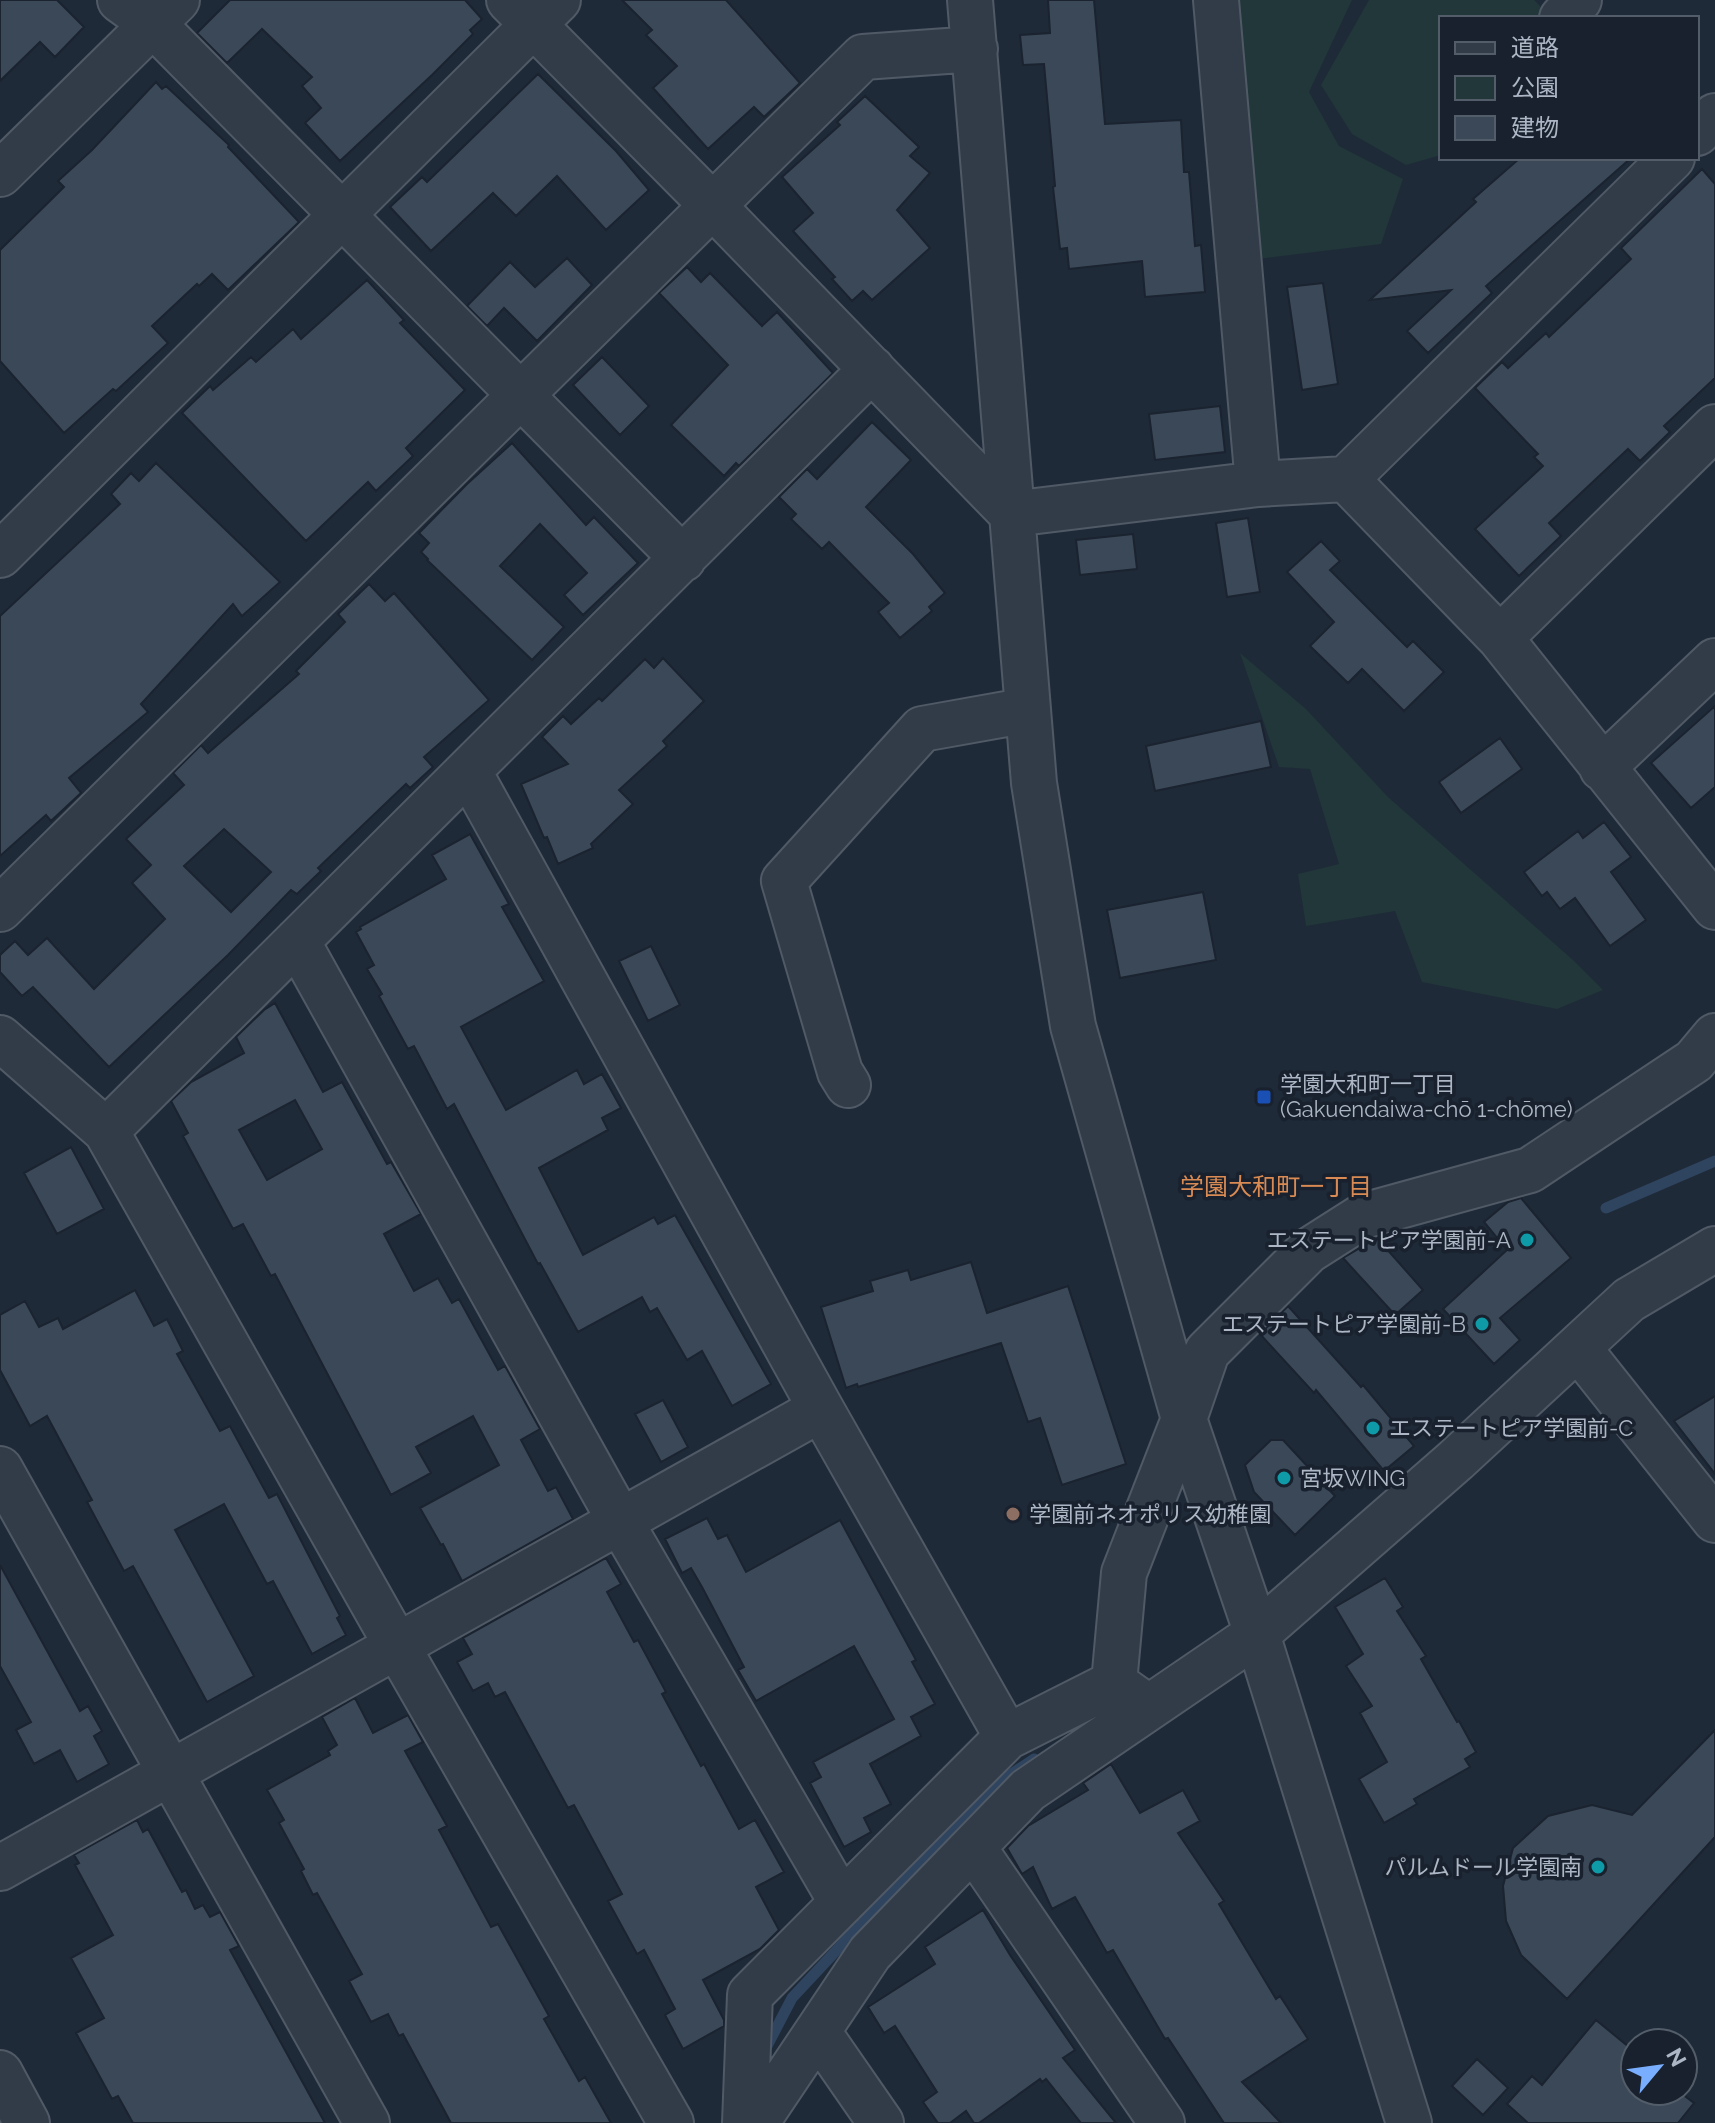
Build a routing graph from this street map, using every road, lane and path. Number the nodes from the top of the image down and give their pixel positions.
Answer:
1 (970, 0) edge
2 (1216, 0) edge
3 (1579, 0) edge
4 (150, 8) edge
5 (533, 8) edge
6 (1564, 16) edge
7 (975, 49) junction
8 (1715, 116) edge
9 (1699, 131) edge
10 (1670, 160) edge
11 (0, 174) edge
12 (711, 204) junction
13 (344, 216) junction
14 (872, 369) junction
15 (521, 393) junction
16 (1715, 427) edge
17 (1346, 479) junction
18 (1258, 484) junction
19 (1012, 514) junction
20 (0, 555) edge
21 (683, 559) junction
22 (1500, 638) junction
23 (1715, 661) edge
24 (1028, 710) junction
25 (1602, 768) junction
26 (469, 772) junction
27 (1715, 907) edge
28 (0, 909) edge
29 (297, 941) junction
30 (1715, 1036) edge
31 (0, 1038) edge
32 (848, 1085) dead end
33 (106, 1131) junction
34 (1715, 1249) edge
35 (1579, 1349) junction
36 (821, 1409) junction
37 (1184, 1419) junction
38 (0, 1469) edge
39 (1715, 1520) edge
40 (620, 1521) junction
41 (1257, 1634) junction
42 (397, 1646) junction
43 (1131, 1695) junction
44 (1007, 1737) junction
45 (170, 1773) junction
46 (973, 1847) junction
47 (0, 1868) edge
48 (842, 1903) junction
49 (818, 2032) junction
50 (0, 2073) edge
51 (1412, 2119) edge
52 (27, 2123) edge
53 (367, 2123) edge
54 (671, 2123) edge
55 (745, 2123) edge
56 (756, 2123) edge
57 (881, 2123) edge
58 (1162, 2123) edge

1 - 7 street
2 - 18 street
3 - 6 street
4 - 11 street
4 - 13 street
5 - 12 street
5 - 13 street
7 - 12 street
7 - 19 street
8 - 9 street
10 - 17 street
12 - 14 street
12 - 15 street
13 - 15 street
13 - 20 street
14 - 19 street
14 - 21 street
15 - 21 street
15 - 28 street
16 - 22 street
17 - 18 street
17 - 22 street
18 - 19 street
19 - 24 street
21 - 26 street
22 - 25 street
23 - 25 street
24 - 32 street
24 - 37 street
25 - 27 street
26 - 29 street
26 - 36 street
29 - 33 street
29 - 40 street
30 - 37 street
31 - 33 street
33 - 42 street
34 - 35 street
35 - 39 street
35 - 41 street
36 - 40 street
36 - 44 street
37 - 41 street
37 - 43 street
38 - 45 street
40 - 42 street
40 - 48 street
41 - 43 street
41 - 51 street
42 - 45 street
42 - 54 street
43 - 44 street
43 - 46 street
44 - 48 street
45 - 47 street
45 - 53 street
46 - 49 street
46 - 58 street
48 - 55 street
49 - 56 street
49 - 57 street
50 - 52 street

